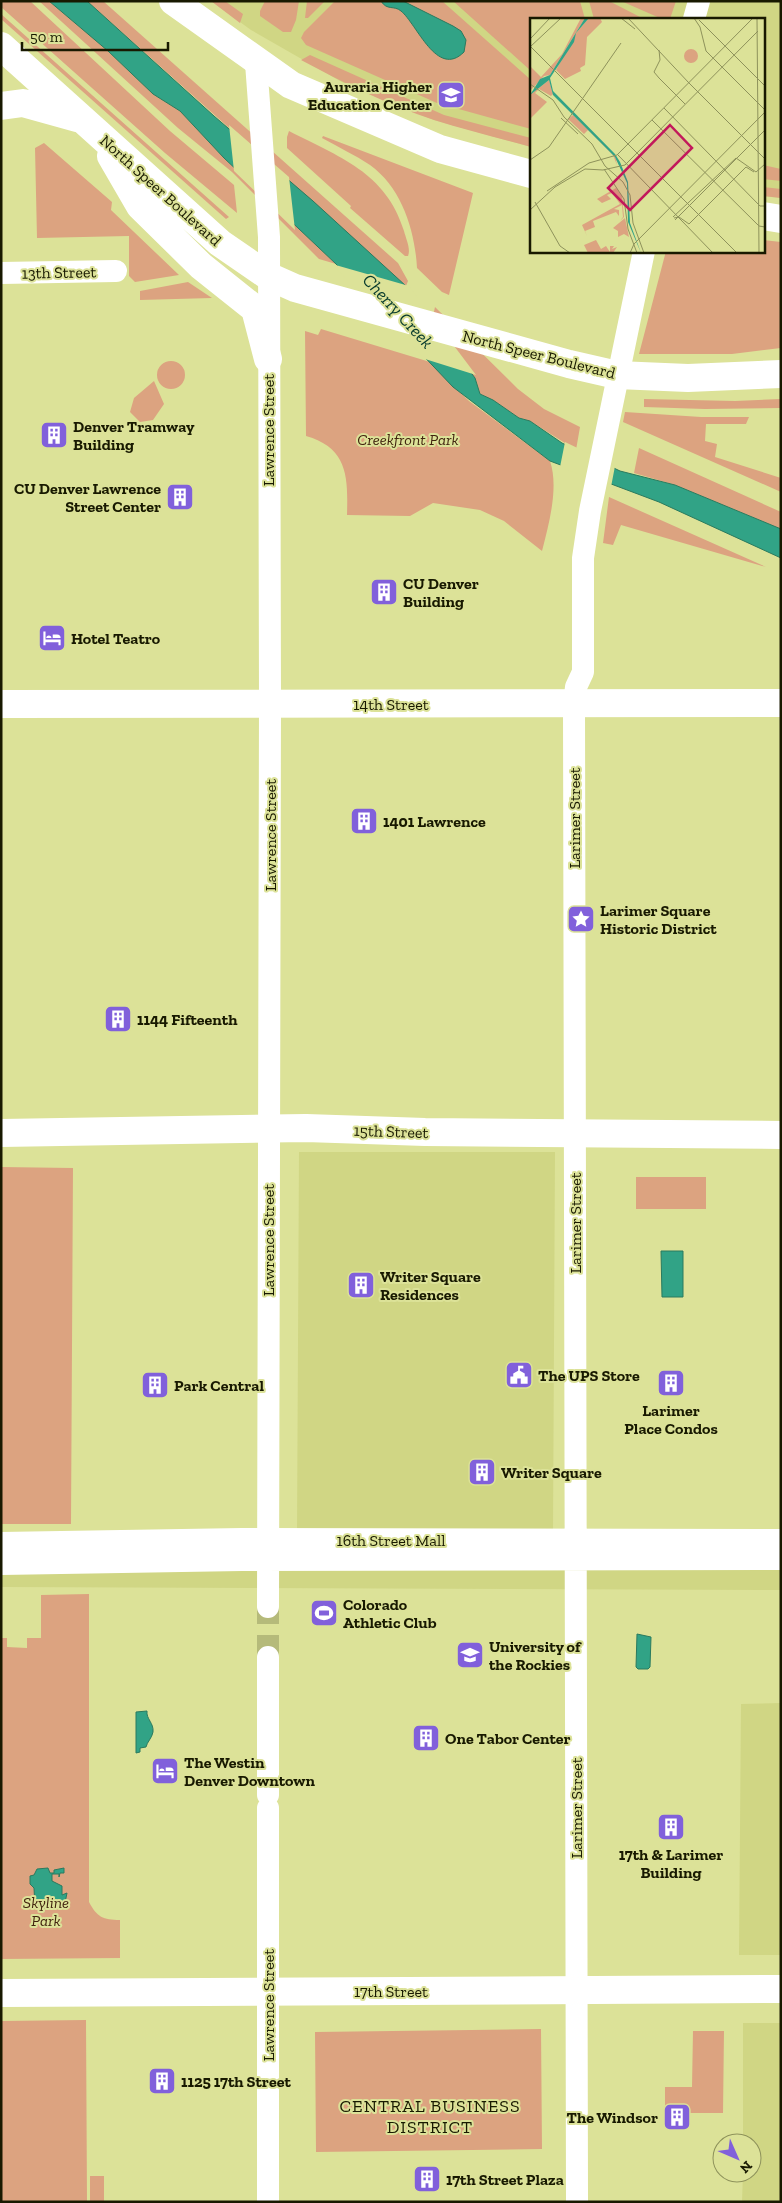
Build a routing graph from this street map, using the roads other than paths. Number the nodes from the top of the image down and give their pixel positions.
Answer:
1 (173, 1) edge
2 (699, 1) edge
3 (694, 18) edge
4 (1, 46) edge
5 (256, 63) junction
6 (1, 106) edge
7 (91, 127) junction
8 (530, 174) edge
9 (764, 216) edge
10 (781, 219) edge
11 (644, 252) edge
12 (116, 271) dead end
13 (1, 273) edge
14 (268, 274) junction
15 (268, 359) junction
16 (781, 374) edge
17 (617, 375) junction
18 (781, 703) edge
19 (1, 704) edge
20 (270, 704) junction
21 (574, 704) junction
22 (269, 1129) junction
23 (575, 1132) junction
24 (1, 1133) edge
25 (781, 1136) edge
26 (781, 1540) edge
27 (1, 1543) edge
28 (268, 1550) junction
29 (576, 1550) junction
30 (781, 1559) edge
31 (1, 1564) edge
32 (268, 1607) tunnel mouth
33 (268, 1657) tunnel mouth
34 (781, 1989) edge
35 (577, 1990) junction
36 (268, 1991) junction
37 (1, 1992) edge
38 (268, 2202) edge
39 (577, 2202) edge

1 - 5 main road
2 - 3 street
4 - 7 main road, North Speer Boulevard
5 - 8 main road
5 - 14 street, Lawrence Street
6 - 7 main road
7 - 14 main road, North Speer Boulevard
7 - 15 main road
9 - 10 main road
11 - 17 street, Larimer Street
12 - 13 street, 13th Street
14 - 15 street, Lawrence Street
14 - 17 main road, North Speer Boulevard
15 - 20 street, Lawrence Street
16 - 17 main road, North Speer Boulevard
17 - 21 street, Larimer Street
18 - 21 main road, 14th Street
19 - 20 main road, 14th Street
20 - 21 main road, 14th Street
20 - 22 street, Lawrence Street
21 - 23 street, Larimer Street
22 - 23 main road, 15th Street
22 - 24 main road, 15th Street
22 - 28 street, Lawrence Street
23 - 25 main road, 15th Street
23 - 29 street, Larimer Street
26 - 29 street, 16th Street Mall
27 - 28 street, 16th Street Mall
28 - 29 street, 16th Street Mall
28 - 31 street, 16th Street Mall
28 - 32 street, Lawrence Street
29 - 30 street, 16th Street Mall
29 - 35 street, Larimer Street
33 - 36 street, Lawrence Street
34 - 35 main road, 17th Street
35 - 36 main road, 17th Street
35 - 39 street, Larimer Street
36 - 37 main road, 17th Street
36 - 38 street, Lawrence Street

